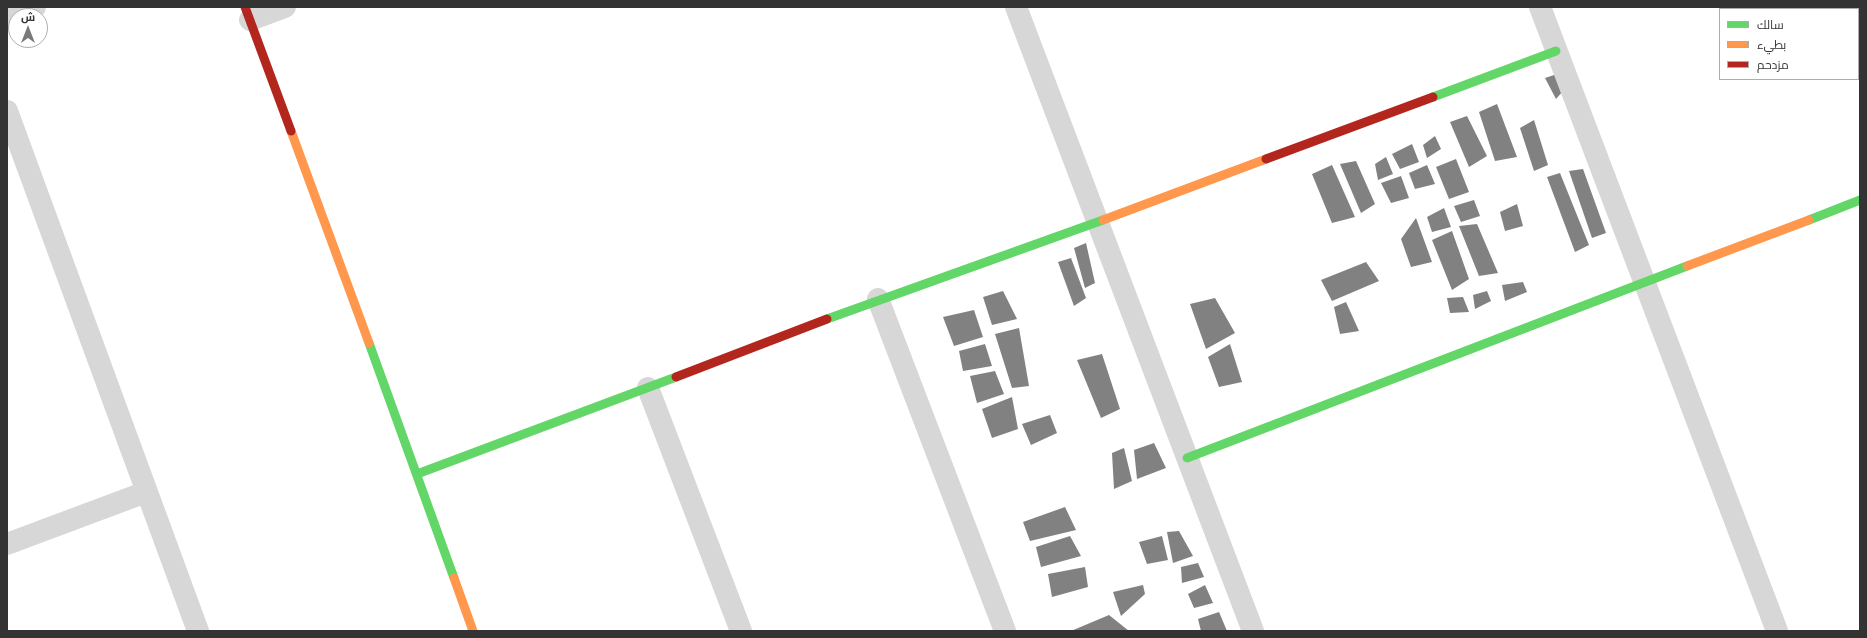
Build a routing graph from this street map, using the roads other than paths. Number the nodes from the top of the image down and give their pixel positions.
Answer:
1 (35, 7) edge
2 (285, 7) edge
3 (1016, 7) edge
4 (1540, 7) edge
5 (247, 14) edge
6 (7, 17) edge
7 (1556, 51) junction
8 (7, 111) edge
9 (1860, 200) edge
10 (1097, 222) junction
11 (1645, 282) junction
12 (878, 299) junction
13 (648, 388) junction
14 (1187, 458) junction
15 (417, 474) junction
16 (146, 492) junction
17 (7, 544) edge
18 (198, 631) edge
19 (473, 631) edge
20 (741, 631) edge
21 (1005, 631) edge
22 (1253, 631) edge
23 (1777, 631) edge

1 - 6 street
2 - 5 street
3 - 10 street
4 - 7 street
5 - 15 street
7 - 10 street
7 - 11 street
8 - 16 street
9 - 11 street
10 - 12 street
10 - 14 street
11 - 14 street
11 - 23 street
12 - 13 street
12 - 21 street
13 - 15 street
13 - 20 street
14 - 22 street
15 - 19 street
16 - 17 street
16 - 18 street

